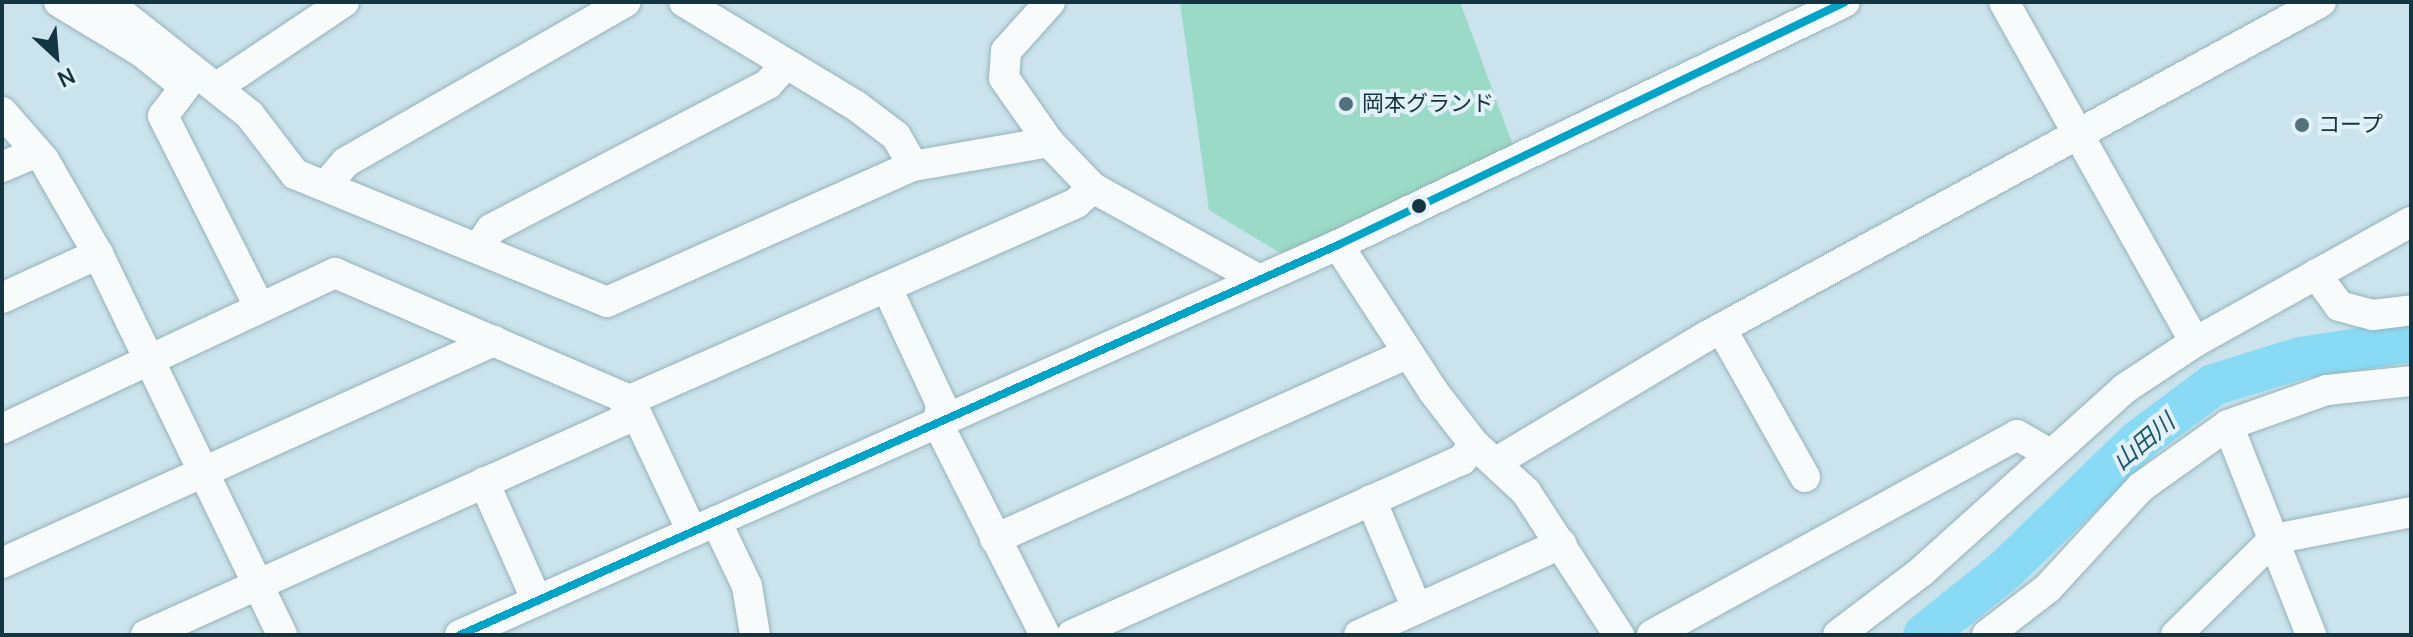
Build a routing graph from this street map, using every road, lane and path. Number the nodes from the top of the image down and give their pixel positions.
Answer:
1 (59, 2) edge
2 (107, 2) edge
3 (344, 2) edge
4 (625, 2) edge
5 (684, 2) edge
6 (1050, 2) edge
7 (1845, 2) edge
8 (2004, 2) edge
9 (2321, 2) edge
10 (786, 64) junction
11 (217, 87) junction
12 (2, 112) edge
13 (2079, 134) junction
14 (1049, 142) junction
15 (37, 152) junction
16 (913, 166) junction
17 (2, 167) edge
18 (326, 185) junction
19 (1093, 188) junction
20 (2411, 222) edge
21 (1338, 245) junction
22 (479, 247) junction
23 (98, 254) junction
24 (2316, 274) junction
25 (1258, 279) junction
26 (887, 288) junction
27 (2, 298) edge
28 (260, 308) junction
29 (2411, 310) edge
30 (1721, 328) junction
31 (494, 341) junction
32 (2195, 342) junction
33 (1408, 353) junction
34 (149, 362) junction
35 (2411, 381) edge
36 (630, 400) junction
37 (938, 424) junction
38 (2228, 425) junction
39 (2, 429) edge
40 (1474, 444) junction
41 (2050, 454) junction
42 (1498, 461) junction
43 (204, 473) junction
44 (1805, 477) dead end
45 (484, 482) junction
46 (1371, 500) junction
47 (2411, 512) edge
48 (704, 526) junction
49 (995, 539) junction
50 (2274, 539) junction
51 (1561, 544) junction
52 (2, 563) edge
53 (258, 584) junction
54 (537, 601) junction
55 (1417, 609) junction
56 (146, 635) edge
57 (282, 635) edge
58 (460, 635) edge
59 (755, 635) edge
60 (1045, 635) edge
61 (1072, 635) edge
62 (1359, 635) edge
63 (1619, 635) edge
64 (1652, 635) edge
65 (1838, 635) edge
66 (1987, 635) edge
67 (2176, 635) edge
68 (2311, 635) edge

1 - 28 street
2 - 11 street
3 - 11 street
4 - 18 street
5 - 10 street
6 - 14 street
7 - 21 street
8 - 13 street
9 - 13 street
10 - 16 street
10 - 22 street
11 - 18 street
12 - 15 street
13 - 30 street
13 - 32 street
14 - 16 street
14 - 19 street
15 - 17 street
15 - 23 street
16 - 22 street
18 - 22 street
19 - 25 street
19 - 26 street
20 - 24 street
21 - 25 street
21 - 33 street
23 - 27 street
23 - 34 street
24 - 29 street
24 - 32 street
25 - 37 street
26 - 36 street
26 - 37 street
28 - 31 street
28 - 34 street
30 - 42 street
30 - 44 street
31 - 36 street
31 - 43 street
32 - 41 street
33 - 40 street
33 - 49 street
34 - 39 street
34 - 43 street
35 - 38 street
36 - 45 street
36 - 48 street
37 - 48 street
37 - 49 street
38 - 50 street
38 - 66 street
40 - 42 street
40 - 46 street
41 - 64 street
41 - 65 street
42 - 51 street
43 - 52 street
43 - 53 street
45 - 53 street
45 - 54 street
46 - 55 street
46 - 61 street
47 - 50 street
48 - 54 street
48 - 59 street
49 - 60 street
50 - 67 street
50 - 68 street
51 - 55 street
51 - 63 street
53 - 56 street
53 - 57 street
54 - 58 street
55 - 62 street

